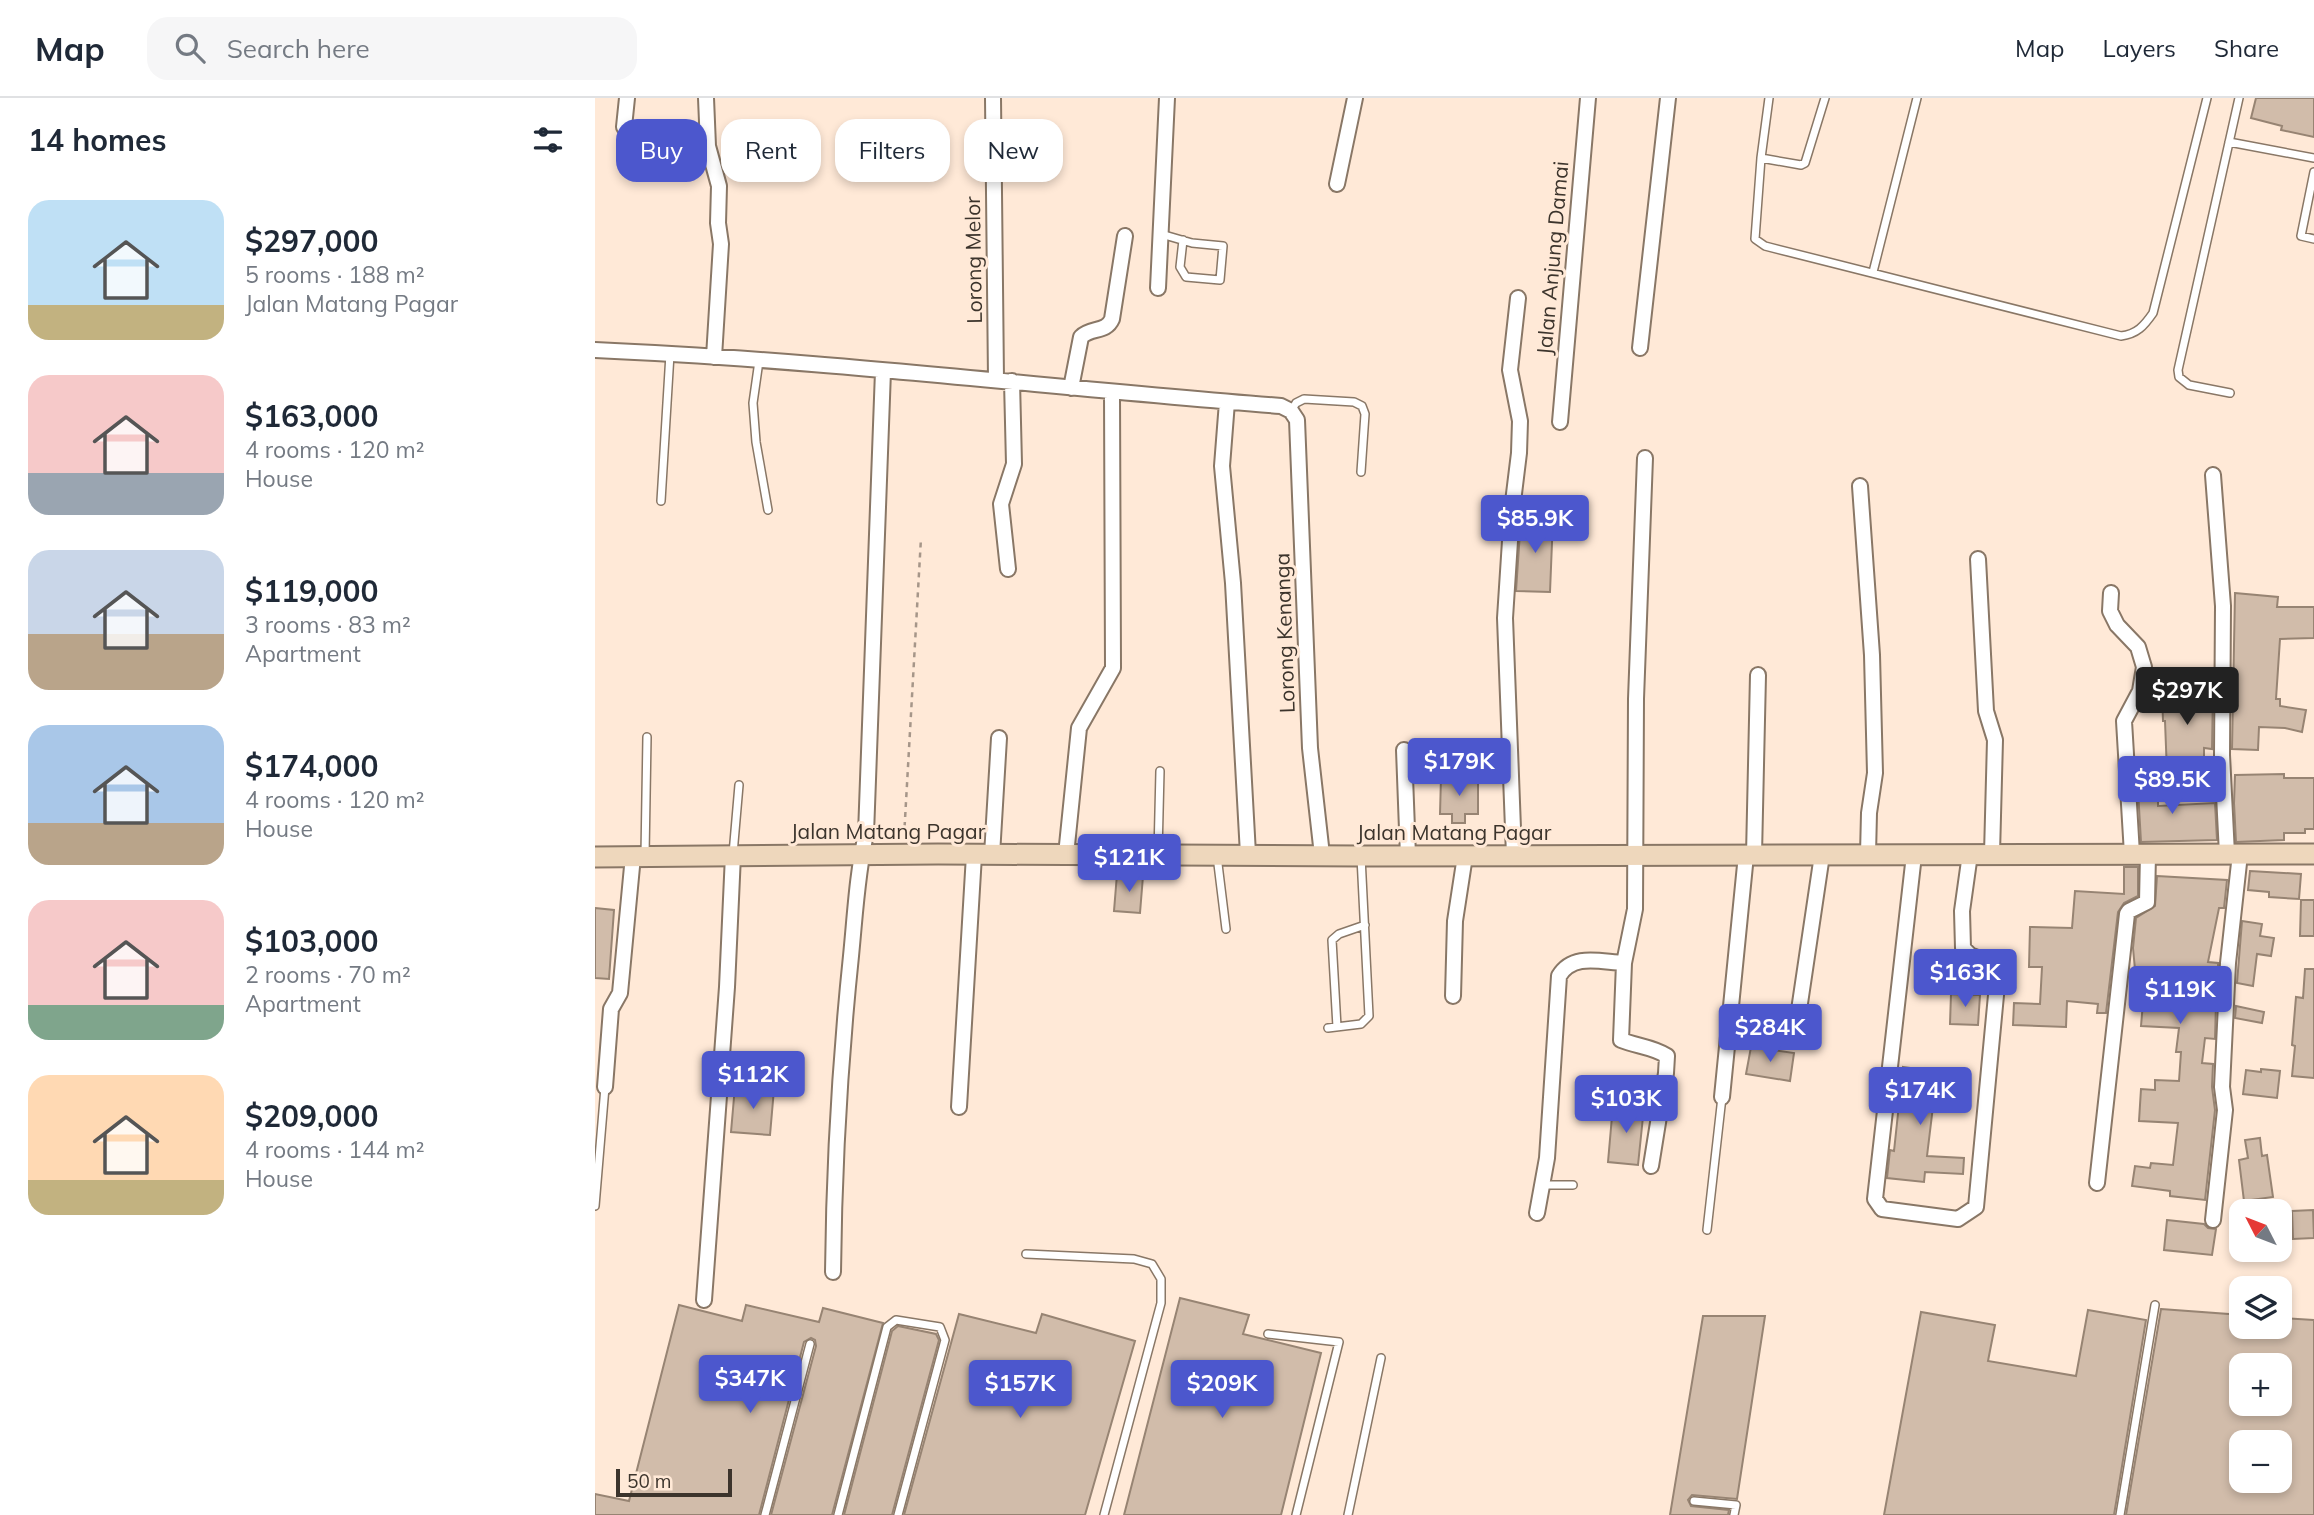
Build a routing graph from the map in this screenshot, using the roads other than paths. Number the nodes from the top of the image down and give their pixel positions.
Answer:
1 (627, 98) edge
2 (706, 98) edge
3 (993, 98) edge
4 (1167, 98) edge
5 (1355, 98) edge
6 (1588, 98) edge
7 (1668, 98) edge
8 (1769, 98) edge
9 (1825, 98) edge
10 (2207, 98) edge
11 (2239, 98) edge
12 (1914, 99) edge
13 (625, 119) edge
14 (2229, 142) junction
15 (1761, 158) junction
16 (2314, 158) edge
17 (2314, 172) edge
18 (1337, 184) dead end
19 (1161, 234) junction
20 (1125, 236) dead end
21 (2314, 239) edge
22 (1183, 240) junction
23 (1873, 272) junction
24 (1158, 288) dead end
25 (1518, 298) dead end
26 (1640, 348) dead end
27 (595, 350) edge
28 (670, 353) junction
29 (714, 357) junction
30 (759, 361) junction
31 (883, 372) junction
32 (996, 379) junction
33 (1012, 381) junction
34 (1071, 388) junction
35 (1112, 393) junction
36 (2230, 393) dead end
37 (1227, 402) junction
38 (1291, 411) junction
39 (1560, 422) dead end
40 (1645, 458) dead end
41 (1361, 472) dead end
42 (2213, 475) dead end
43 (1860, 486) dead end
44 (661, 501) dead end
45 (768, 510) dead end
46 (1977, 559) dead end
47 (1008, 569) dead end
48 (2111, 593) dead end
49 (1758, 675) dead end
50 (647, 737) dead end
51 (999, 738) dead end
52 (1403, 750) dead end
53 (1160, 771) dead end
54 (739, 785) dead end
55 (1158, 854) junction
56 (1217, 854) junction
57 (1248, 854) junction
58 (1868, 854) junction
59 (1970, 854) junction
60 (1992, 854) junction
61 (2140, 854) junction
62 (2234, 854) junction
63 (2314, 854) edge
64 (733, 855) junction
65 (861, 855) junction
66 (983, 855) junction
67 (1066, 855) junction
68 (1322, 855) junction
69 (1514, 855) junction
70 (1637, 855) junction
71 (1750, 855) junction
72 (1822, 855) junction
73 (1914, 855) junction
74 (639, 856) junction
75 (1361, 856) junction
76 (1408, 856) junction
77 (1465, 856) junction
78 (595, 857) edge
79 (1365, 925) junction
80 (1226, 929) dead end
81 (1624, 963) junction
82 (1453, 996) dead end
83 (1799, 1010) dead end
84 (1338, 1027) junction
85 (1328, 1028) dead end
86 (605, 1087) joint
87 (1722, 1097) joint
88 (959, 1107) dead end
89 (1651, 1166) dead end
90 (2097, 1183) dead end
91 (1542, 1185) junction
92 (1573, 1185) dead end
93 (595, 1206) edge
94 (1537, 1213) dead end
95 (2213, 1220) dead end
96 (1706, 1230) dead end
97 (1026, 1254) dead end
98 (833, 1272) dead end
99 (704, 1300) dead end
100 (2155, 1305) dead end
101 (1268, 1334) dead end
102 (810, 1344) dead end
103 (1381, 1358) dead end
104 (1694, 1501) dead end
105 (765, 1515) edge
106 (838, 1515) edge
107 (898, 1515) edge
108 (1104, 1515) edge
109 (1296, 1515) edge
110 (1348, 1515) edge
111 (1734, 1515) edge
112 (2119, 1515) edge

1 - 13 street
2 - 29 street
3 - 32 street, Lorong Melor
4 - 19 street
5 - 18 street
6 - 39 street, Jalan Anjung Damai
7 - 26 street
8 - 15 lane
9 - 15 lane
10 - 23 lane
11 - 14 lane
12 - 23 lane
14 - 16 lane
14 - 36 lane
15 - 23 lane
17 - 21 lane
19 - 22 lane
19 - 24 street
20 - 34 street
22 - 22 lane
25 - 69 street
27 - 28 street
28 - 29 street
28 - 44 lane
29 - 30 street
30 - 31 street
30 - 45 lane
31 - 32 street
31 - 65 street
32 - 33 street
33 - 34 street
33 - 47 street
34 - 35 street
35 - 37 street
35 - 67 street
37 - 38 street
37 - 57 street
38 - 41 lane
38 - 68 street, Lorong Kenanga
40 - 70 street
42 - 62 street
43 - 58 street
46 - 60 street
48 - 61 street
49 - 71 street
50 - 74 lane
51 - 66 street
52 - 76 street
53 - 55 lane
54 - 64 lane
55 - 56 main road, Jalan Matang Pagar
55 - 67 main road, Jalan Matang Pagar
56 - 57 main road, Jalan Matang Pagar
56 - 80 lane
57 - 68 main road, Jalan Matang Pagar
58 - 72 main road, Jalan Matang Pagar
58 - 73 main road, Jalan Matang Pagar
59 - 60 main road, Jalan Matang Pagar
59 - 73 main road, Jalan Matang Pagar
59 - 73 street
60 - 61 main road, Jalan Matang Pagar
61 - 62 main road, Jalan Matang Pagar
61 - 90 street
62 - 63 main road, Jalan Matang Pagar
62 - 95 street
64 - 65 main road, Jalan Matang Pagar
64 - 74 main road, Jalan Matang Pagar
64 - 99 street
65 - 66 main road, Jalan Matang Pagar
65 - 98 street
66 - 67 main road, Jalan Matang Pagar
66 - 88 street
68 - 75 main road, Jalan Matang Pagar
69 - 70 main road, Jalan Matang Pagar
69 - 77 main road, Jalan Matang Pagar
70 - 71 main road, Jalan Matang Pagar
70 - 81 street
71 - 72 main road, Jalan Matang Pagar
71 - 87 street
72 - 83 street
74 - 78 main road, Jalan Matang Pagar
74 - 86 street
75 - 76 main road, Jalan Matang Pagar
75 - 79 lane
76 - 77 main road, Jalan Matang Pagar
77 - 82 street
79 - 84 lane
79 - 84 lane
81 - 89 street
81 - 91 street
84 - 85 lane
86 - 93 lane
87 - 96 lane
91 - 92 lane
91 - 94 street
97 - 108 lane
100 - 112 lane
101 - 109 lane
102 - 105 lane
103 - 110 lane
104 - 111 lane
106 - 107 lane

